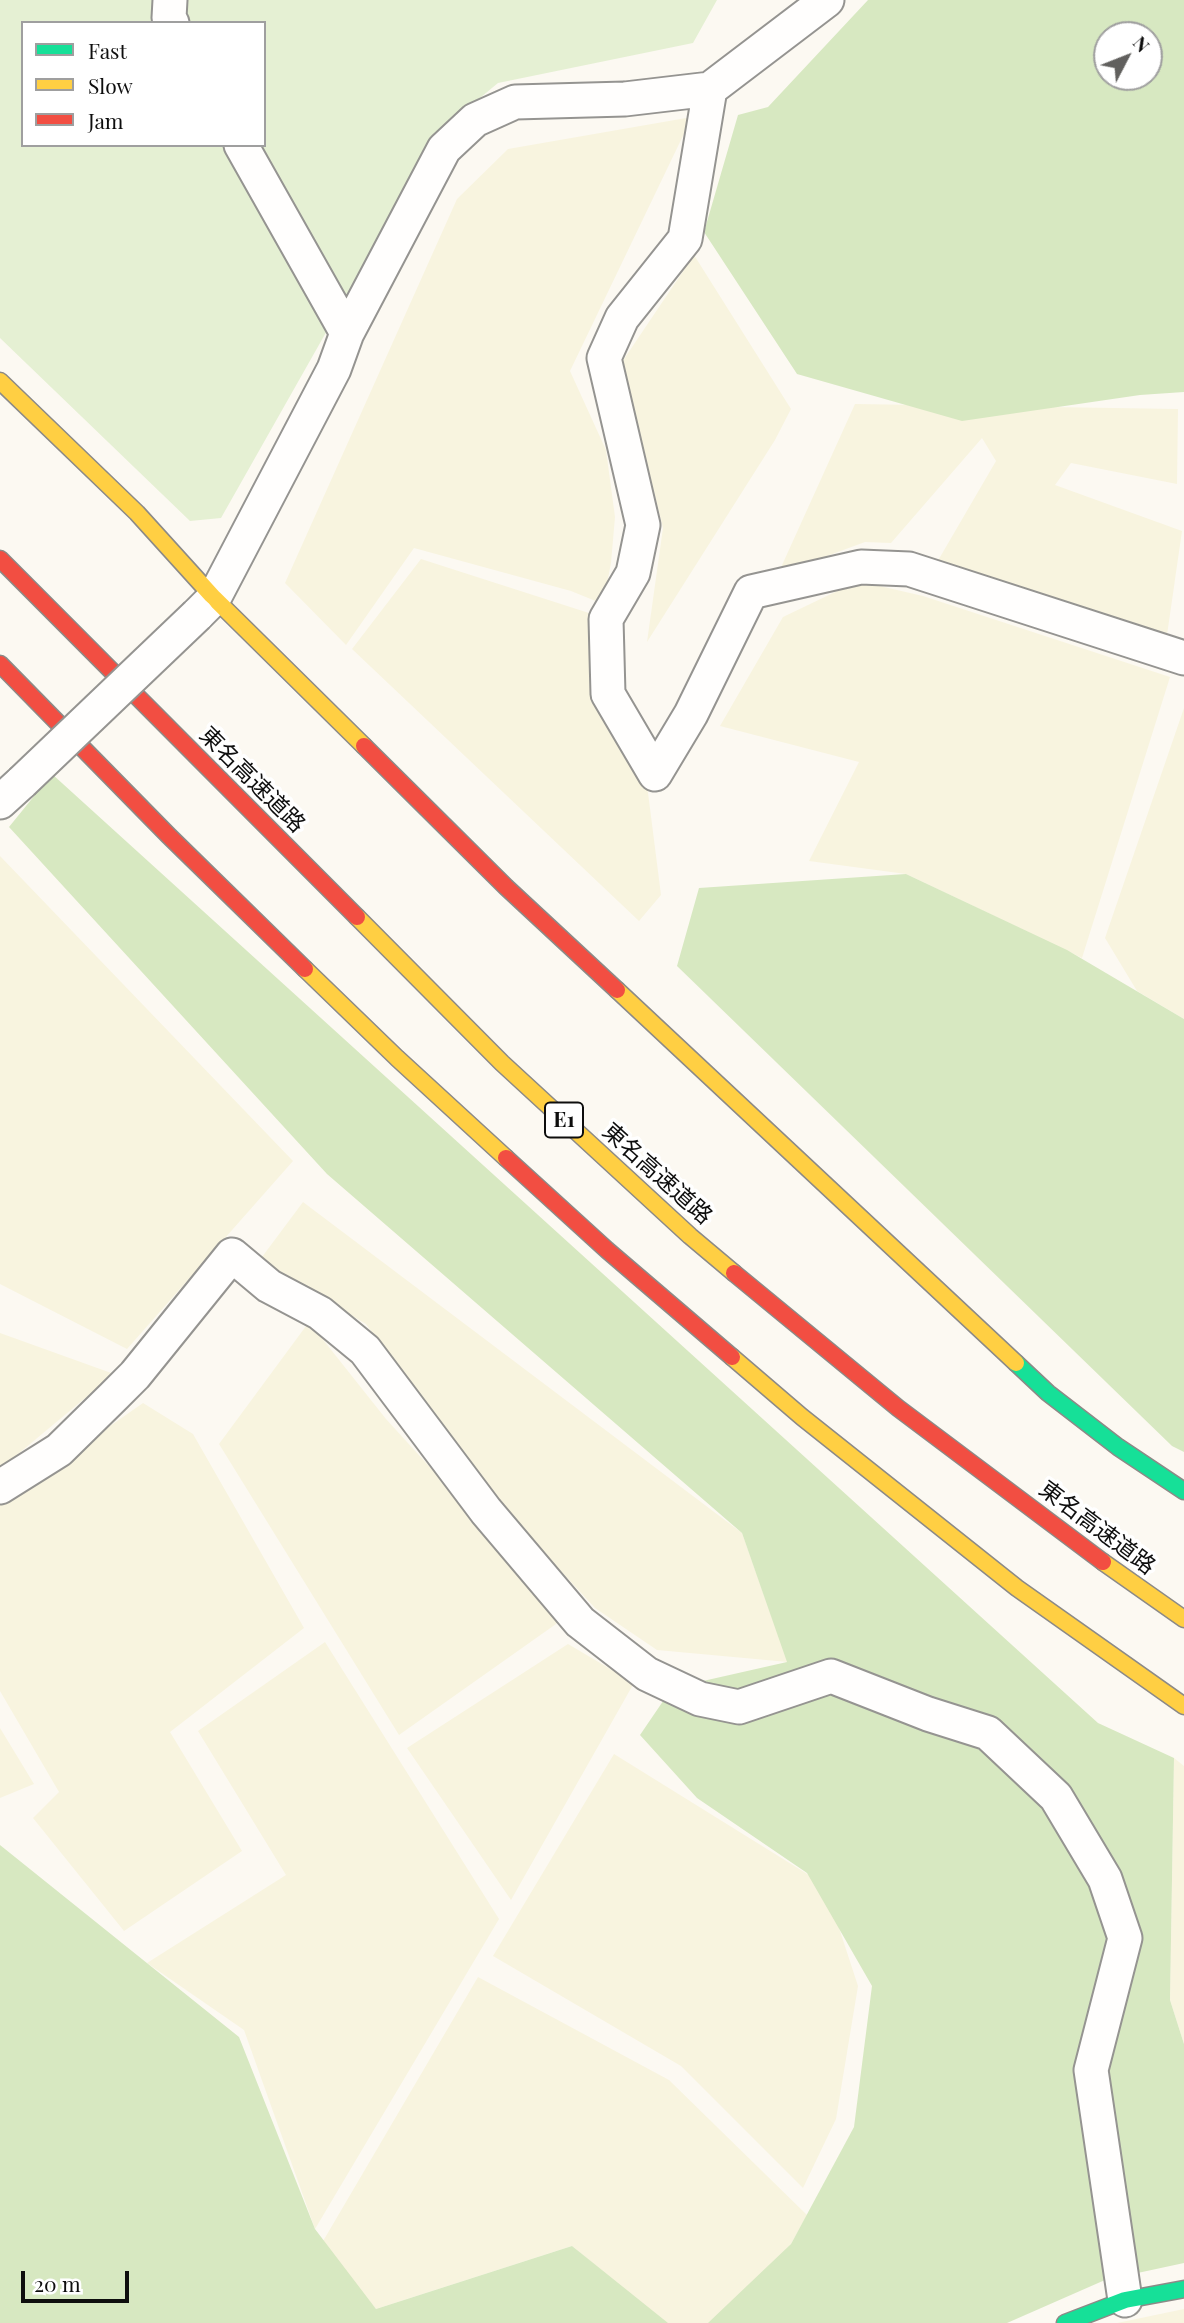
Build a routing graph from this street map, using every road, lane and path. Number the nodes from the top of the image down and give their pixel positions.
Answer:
1 (170, 0) edge
2 (827, 0) edge
3 (171, 21) edge
4 (710, 89) junction
5 (242, 147) edge
6 (347, 333) junction
7 (0, 381) edge
8 (0, 559) edge
9 (206, 606) junction
10 (1184, 658) edge
11 (0, 664) edge
12 (11, 792) edge
13 (0, 1487) edge
14 (1184, 1491) edge
15 (1184, 1619) edge
16 (1184, 1706) edge
17 (1184, 2289) edge
18 (1125, 2300) junction
19 (1065, 2323) edge

1 - 3 street
2 - 4 street
4 - 6 street
4 - 10 street
5 - 6 street
6 - 9 street
7 - 9 main road
8 - 15 main road, 東名高速道路 / E1
9 - 12 street, bridge
9 - 14 main road
11 - 16 main road
13 - 18 street
17 - 18 main road
18 - 19 main road

